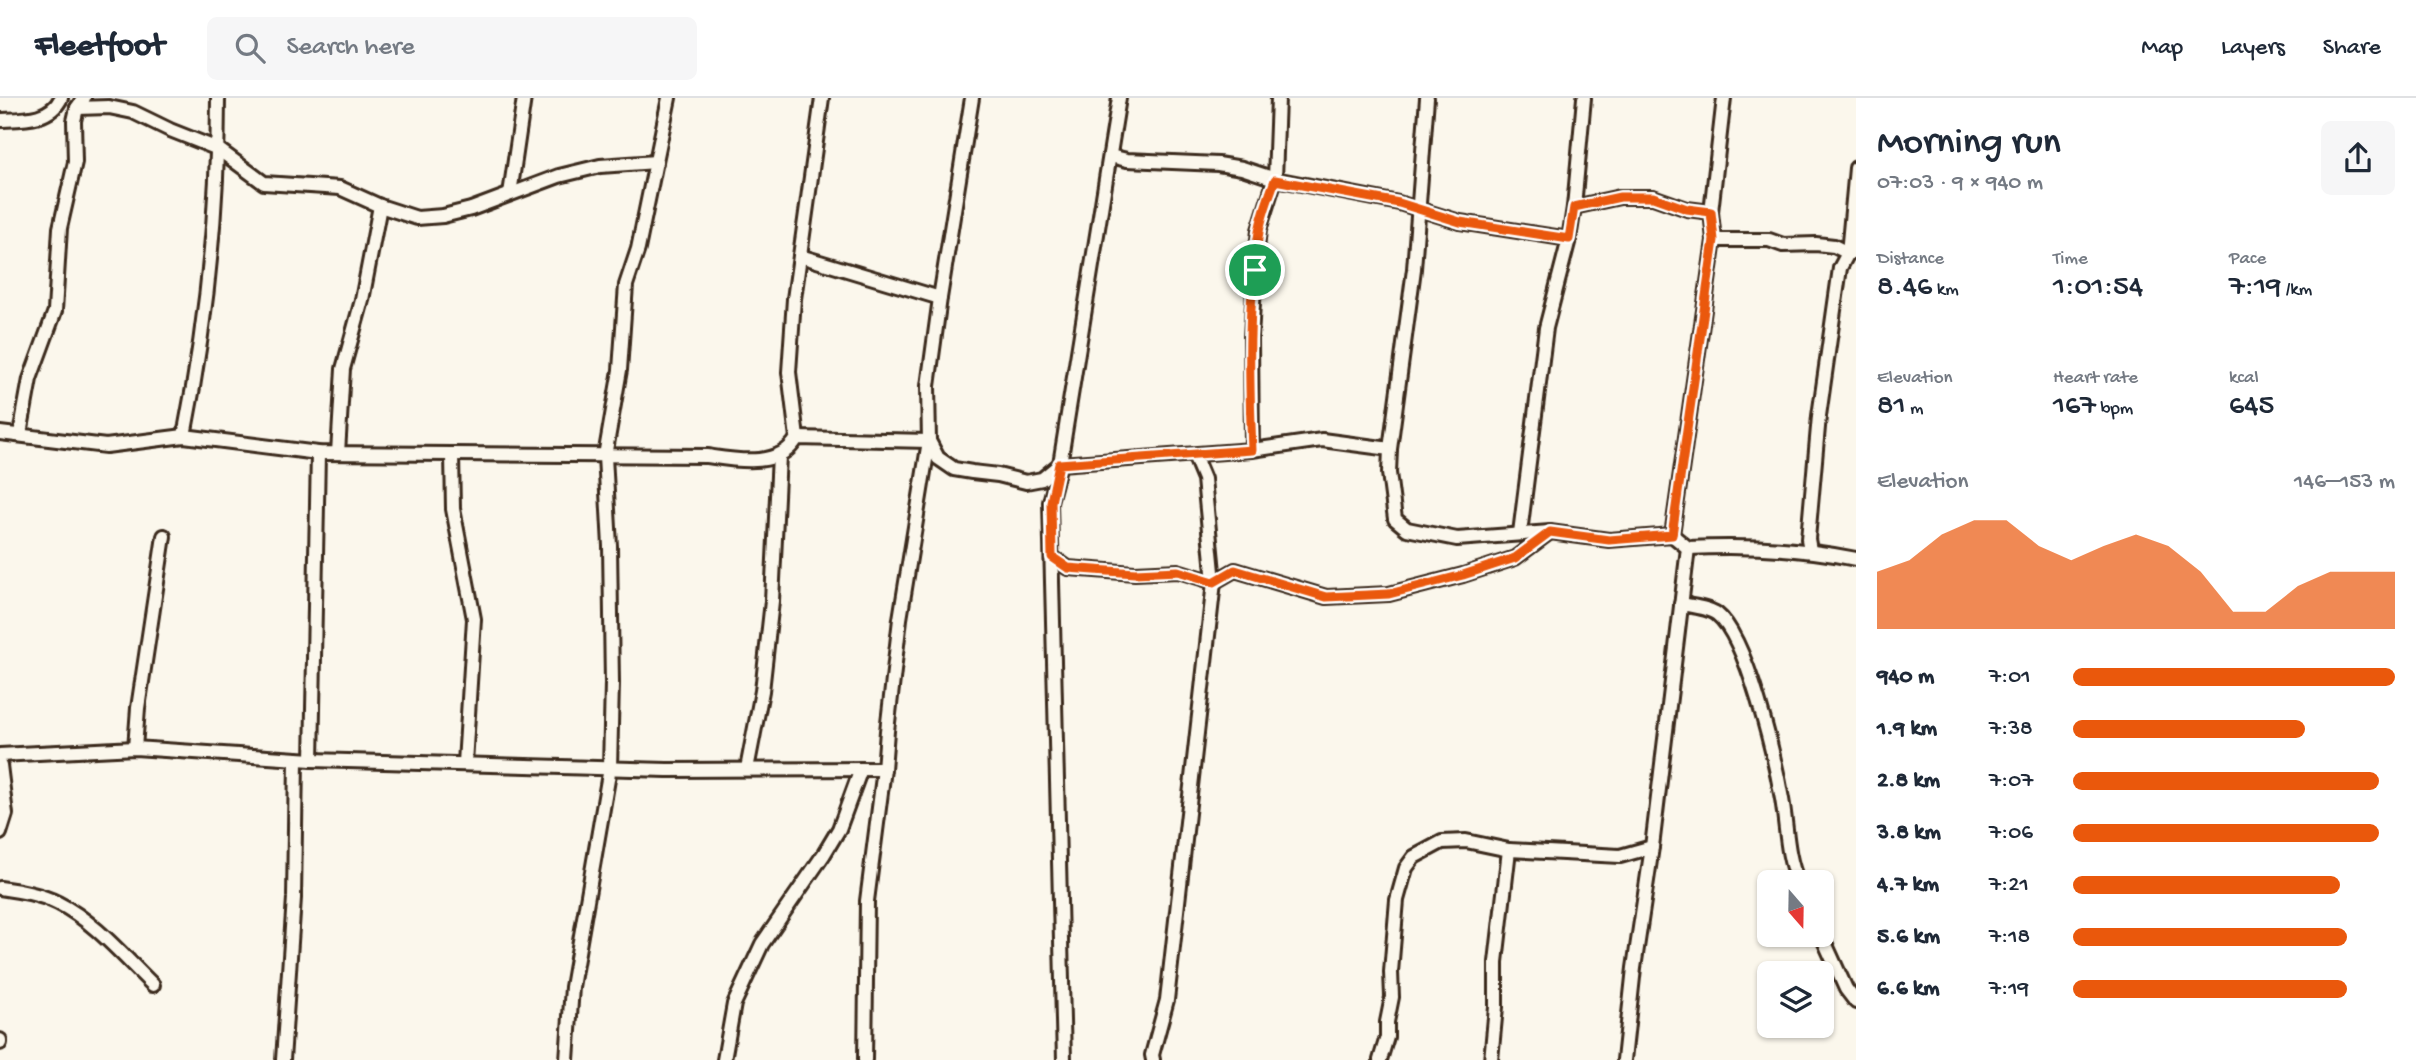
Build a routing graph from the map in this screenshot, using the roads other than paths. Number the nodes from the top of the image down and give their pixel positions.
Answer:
1 (61, 98) edge
2 (218, 98) edge
3 (524, 98) edge
4 (669, 98) edge
5 (822, 98) edge
6 (972, 98) edge
7 (1119, 98) edge
8 (1278, 98) edge
9 (1427, 98) edge
10 (1584, 98) edge
11 (1724, 98) edge
12 (80, 103) edge
13 (0, 120) edge
14 (218, 149) junction
15 (1110, 156) junction
16 (656, 162) junction
17 (1856, 168) edge
18 (1275, 180) junction
19 (510, 194) junction
20 (380, 206) junction
21 (1574, 207) junction
22 (1419, 210) junction
23 (1711, 212) junction
24 (1569, 239) junction
25 (1714, 240) junction
26 (1852, 252) edge
27 (800, 256) junction
28 (940, 298) junction
29 (0, 433) edge
30 (20, 433) junction
31 (184, 436) junction
32 (797, 438) junction
33 (929, 441) junction
34 (1390, 449) junction
35 (1252, 450) junction
36 (318, 453) junction
37 (338, 453) junction
38 (452, 454) junction
39 (779, 455) junction
40 (1194, 455) junction
41 (605, 456) junction
42 (1059, 464) junction
43 (1550, 532) junction
44 (1520, 533) junction
45 (1672, 535) junction
46 (164, 536) dead end
47 (1688, 548) junction
48 (1810, 550) junction
49 (1052, 557) junction
50 (1856, 559) edge
51 (1214, 582) junction
52 (1681, 604) junction
53 (135, 748) junction
54 (0, 755) edge
55 (296, 759) junction
56 (312, 760) junction
57 (466, 763) junction
58 (0, 765) edge
59 (610, 768) junction
60 (747, 769) junction
61 (861, 769) junction
62 (884, 769) junction
63 (0, 833) edge
64 (1652, 848) junction
65 (1509, 850) junction
66 (1793, 870) edge
67 (0, 888) edge
68 (1827, 947) edge
69 (153, 985) dead end
70 (1856, 1002) edge
71 (283, 1060) edge
72 (567, 1060) edge
73 (724, 1060) edge
74 (865, 1060) edge
75 (1064, 1060) edge
76 (1153, 1060) edge
77 (1380, 1060) edge
78 (1491, 1060) edge
79 (1624, 1060) edge

1 - 13 street
2 - 14 street
3 - 19 street
4 - 16 street
5 - 27 street
6 - 28 street
7 - 15 street
8 - 18 street
9 - 22 street
10 - 21 street
11 - 23 street
12 - 14 street
12 - 30 street
14 - 20 street
14 - 31 street
15 - 18 street
15 - 42 street
16 - 19 street
16 - 41 street
17 - 26 street
18 - 22 street
18 - 35 street
19 - 20 street
20 - 37 street
21 - 23 street
21 - 24 street
22 - 24 street
22 - 34 street
23 - 25 street
24 - 44 street
25 - 26 street
25 - 45 street
26 - 48 street
27 - 28 street
27 - 32 street
28 - 33 street
29 - 30 street
30 - 31 street
31 - 36 street
32 - 33 street
32 - 39 street
33 - 42 street
33 - 62 street
34 - 35 street
34 - 44 street
35 - 40 street
36 - 37 street
36 - 56 street
37 - 38 street
38 - 41 street
38 - 57 street
39 - 41 street
39 - 60 street
40 - 42 street
40 - 51 street
41 - 59 street
42 - 49 street
43 - 44 street
43 - 45 street
43 - 51 street
45 - 47 street
46 - 53 street
47 - 48 street
47 - 52 street
48 - 50 street
49 - 51 street
49 - 75 street
51 - 76 street
52 - 64 street
52 - 66 street
53 - 54 street
53 - 55 street
55 - 56 street
55 - 71 street
56 - 57 street
57 - 59 street
58 - 63 street
59 - 60 street
59 - 72 street
60 - 61 street
61 - 62 street
61 - 73 street
62 - 74 street
64 - 65 street
64 - 79 street
65 - 77 street
65 - 78 street
67 - 69 street
68 - 70 street

